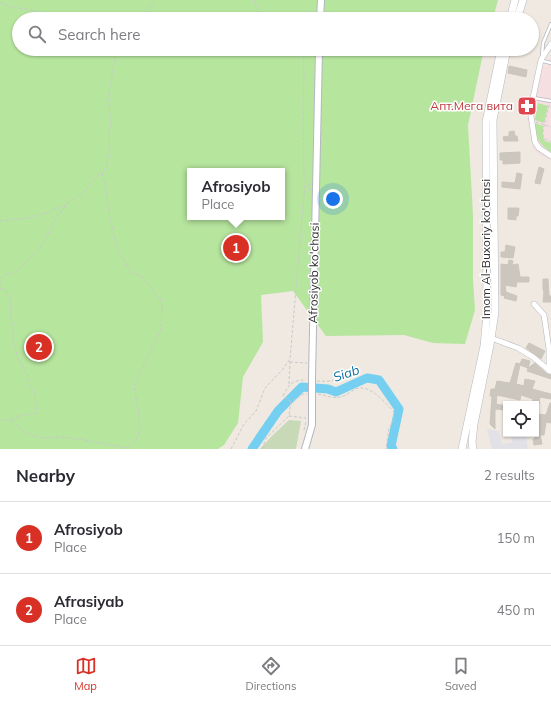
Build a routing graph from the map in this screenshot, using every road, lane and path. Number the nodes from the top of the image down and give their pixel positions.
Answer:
1 (156, 0) edge
2 (254, 0) edge
3 (321, 0) edge
4 (515, 0) edge
5 (523, 0) edge
6 (0, 3) edge
7 (38, 12) edge
8 (145, 12) edge
9 (258, 12) edge
10 (320, 12) edge
11 (512, 12) edge
12 (519, 12) edge
13 (551, 24) edge
14 (551, 44) edge
15 (116, 56) edge
16 (303, 56) edge
17 (320, 56) edge
18 (500, 56) edge
19 (506, 56) edge
20 (542, 61) junction
21 (551, 63) edge
22 (533, 98) junction
23 (551, 101) edge
24 (531, 120) junction
25 (551, 127) edge
26 (551, 142) edge
27 (551, 156) edge
28 (102, 173) junction
29 (306, 183) junction
30 (316, 184) junction
31 (69, 202) junction
32 (0, 221) edge
33 (0, 283) edge
34 (0, 288) edge
35 (491, 290) junction
36 (534, 304) dead end
37 (491, 338) junction
38 (290, 359) junction
39 (290, 362) junction
40 (310, 363) dead end
41 (550, 371) edge
42 (289, 385) dead end
43 (283, 396) dead end
44 (312, 396) junction
45 (291, 402) junction
46 (289, 416) junction
47 (307, 418) dead end
48 (0, 420) edge
49 (11, 420) junction
50 (128, 449) edge
51 (231, 449) edge
52 (262, 449) edge
53 (305, 449) edge
54 (386, 449) edge
55 (462, 449) edge
56 (473, 449) edge

1 - 8 path
2 - 9 path
3 - 10 street
4 - 11 main road
5 - 12 main road
6 - 7 path
13 - 20 lane
14 - 20 street
15 - 28 path
16 - 29 path
17 - 30 street, Afrosiyob ko'chasi
18 - 35 main road, Imom Al-Buxoriy ko'chasi
19 - 35 main road, Imom Al-Buxoriy ko'chasi
20 - 21 lane
20 - 22 street
22 - 23 lane
22 - 24 street
23 - 26 path
24 - 25 path
24 - 27 street
28 - 31 path
28 - 50 path
29 - 30 path
29 - 38 path
30 - 44 street, Afrosiyob ko'chasi, bridge
31 - 32 path
31 - 33 path
34 - 49 path
35 - 37 main road, Imom Al-Buxoriy ko'chasi
35 - 55 main road, Imom Al-Buxoriy ko'chasi
36 - 41 street
37 - 41 street
37 - 56 main road, Imom Al-Buxoriy ko'chasi
38 - 39 path
38 - 51 path
39 - 40 path
39 - 42 path
43 - 45 path
44 - 45 path
44 - 53 street, Afrosiyob ko'chasi
44 - 54 path
45 - 46 path
46 - 47 path
46 - 52 path
48 - 49 path
49 - 50 path

